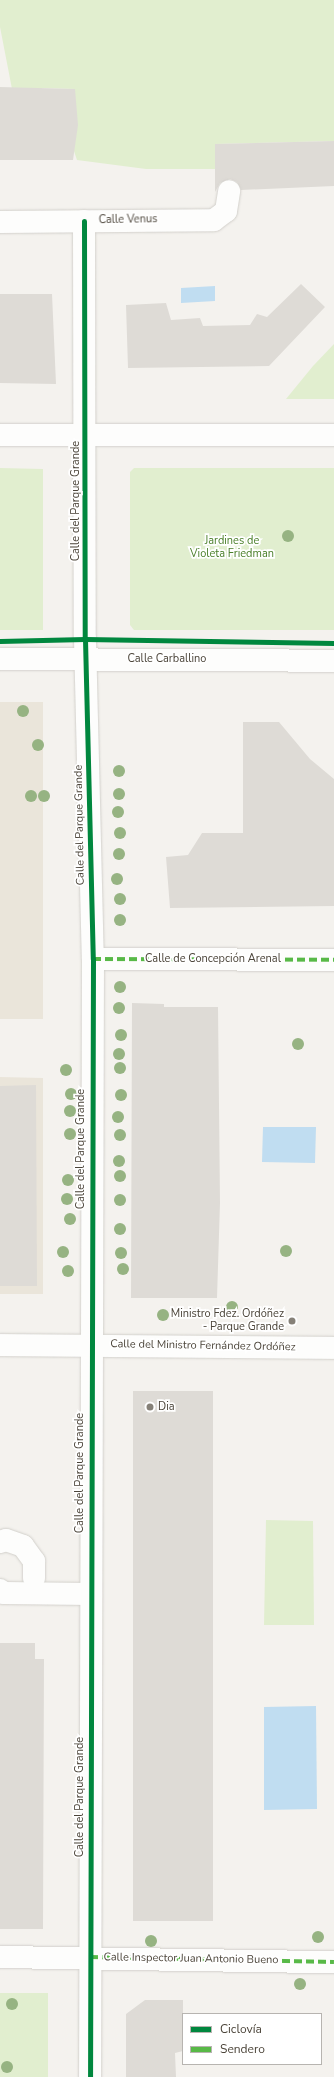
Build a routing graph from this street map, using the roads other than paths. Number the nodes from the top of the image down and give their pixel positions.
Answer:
1 (230, 191) dead end
2 (84, 221) junction
3 (0, 222) edge
4 (0, 435) edge
5 (86, 435) junction
6 (334, 436) edge
7 (0, 659) edge
8 (86, 659) junction
9 (334, 661) edge
10 (93, 959) junction
11 (334, 960) edge
12 (0, 1345) edge
13 (90, 1345) junction
14 (334, 1348) edge
15 (0, 1542) edge
16 (34, 1578) dead end
17 (0, 1590) edge
18 (90, 1594) junction
19 (0, 1957) edge
20 (90, 1957) junction
21 (334, 1962) edge
22 (90, 2077) edge

1 - 2 street, Calle Venus
2 - 3 street, Calle Venus
2 - 5 street, Calle del Parque Grande
4 - 5 street
5 - 6 street
5 - 8 street, Calle del Parque Grande
7 - 8 street, Calle Carballino
8 - 9 street, Calle Carballino
8 - 10 street, Calle del Parque Grande
10 - 11 street, Calle de Concepción Arenal
10 - 13 street, Calle del Parque Grande
12 - 13 street, Calle del Ministro Fernández Ordóñez
13 - 14 street, Calle del Ministro Fernández Ordóñez
13 - 18 street, Calle del Parque Grande
15 - 16 street
17 - 18 street
18 - 20 street, Calle del Parque Grande
19 - 20 street, Calle Inspector Juan Antonio Bueno
20 - 21 street, Calle Inspector Juan Antonio Bueno
20 - 22 street, Calle del Parque Grande

